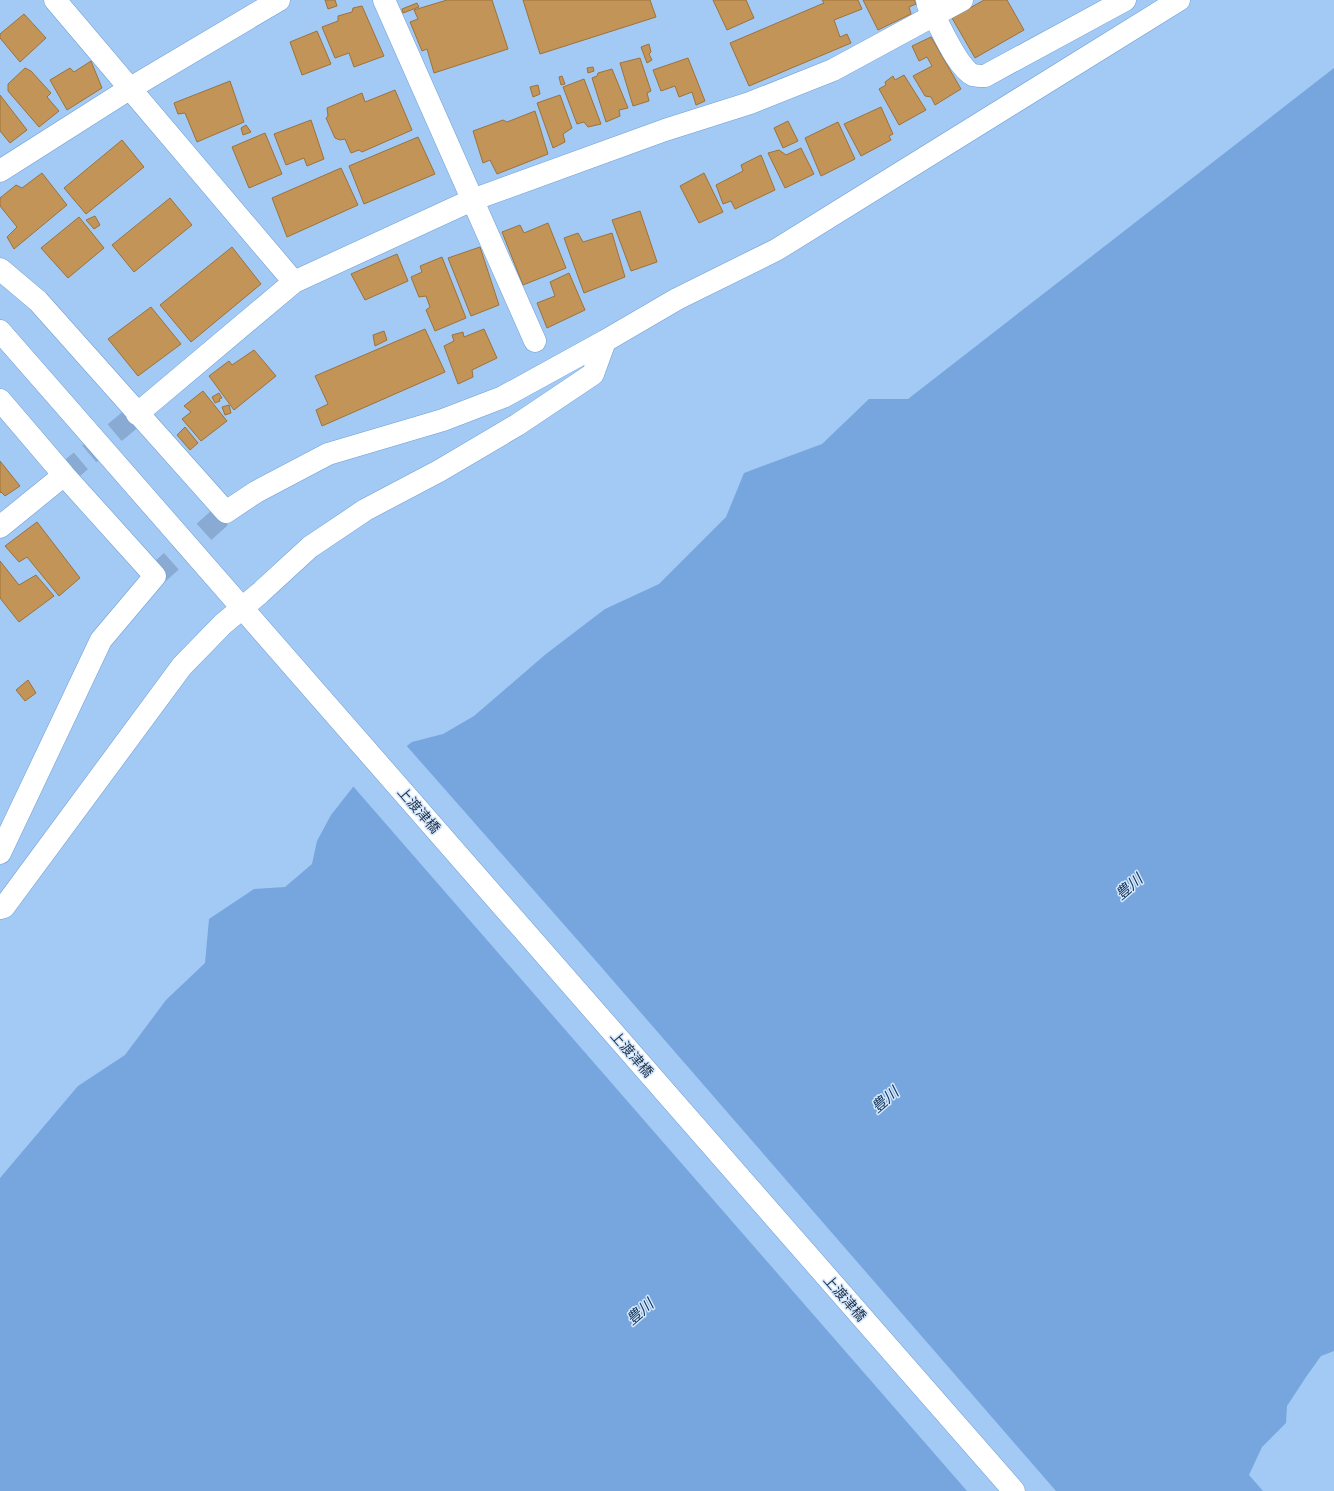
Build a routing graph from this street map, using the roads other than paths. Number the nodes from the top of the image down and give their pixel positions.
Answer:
1 (55, 0) edge
2 (279, 0) edge
3 (384, 0) edge
4 (962, 0) edge
5 (1125, 0) edge
6 (1179, 0) edge
7 (931, 8) edge
8 (129, 89) junction
9 (0, 171) edge
10 (472, 200) junction
11 (0, 269) edge
12 (294, 282) junction
13 (0, 331) edge
14 (535, 341) dead end
15 (605, 341) junction
16 (0, 400) edge
17 (137, 414) junction
18 (64, 475) junction
19 (0, 527) edge
20 (246, 612) junction
21 (0, 853) edge
22 (0, 908) edge
23 (1014, 1491) edge

1 - 8 street
2 - 8 street
3 - 10 street
4 - 7 street
5 - 7 street
6 - 15 street
7 - 10 street
8 - 9 street
8 - 12 street
10 - 12 street
10 - 14 street
11 - 17 street
12 - 17 street
13 - 20 street, 上渡津橋
15 - 17 street
15 - 20 street
16 - 18 street
18 - 19 street
18 - 21 street
20 - 22 street
20 - 23 street, 上渡津橋

